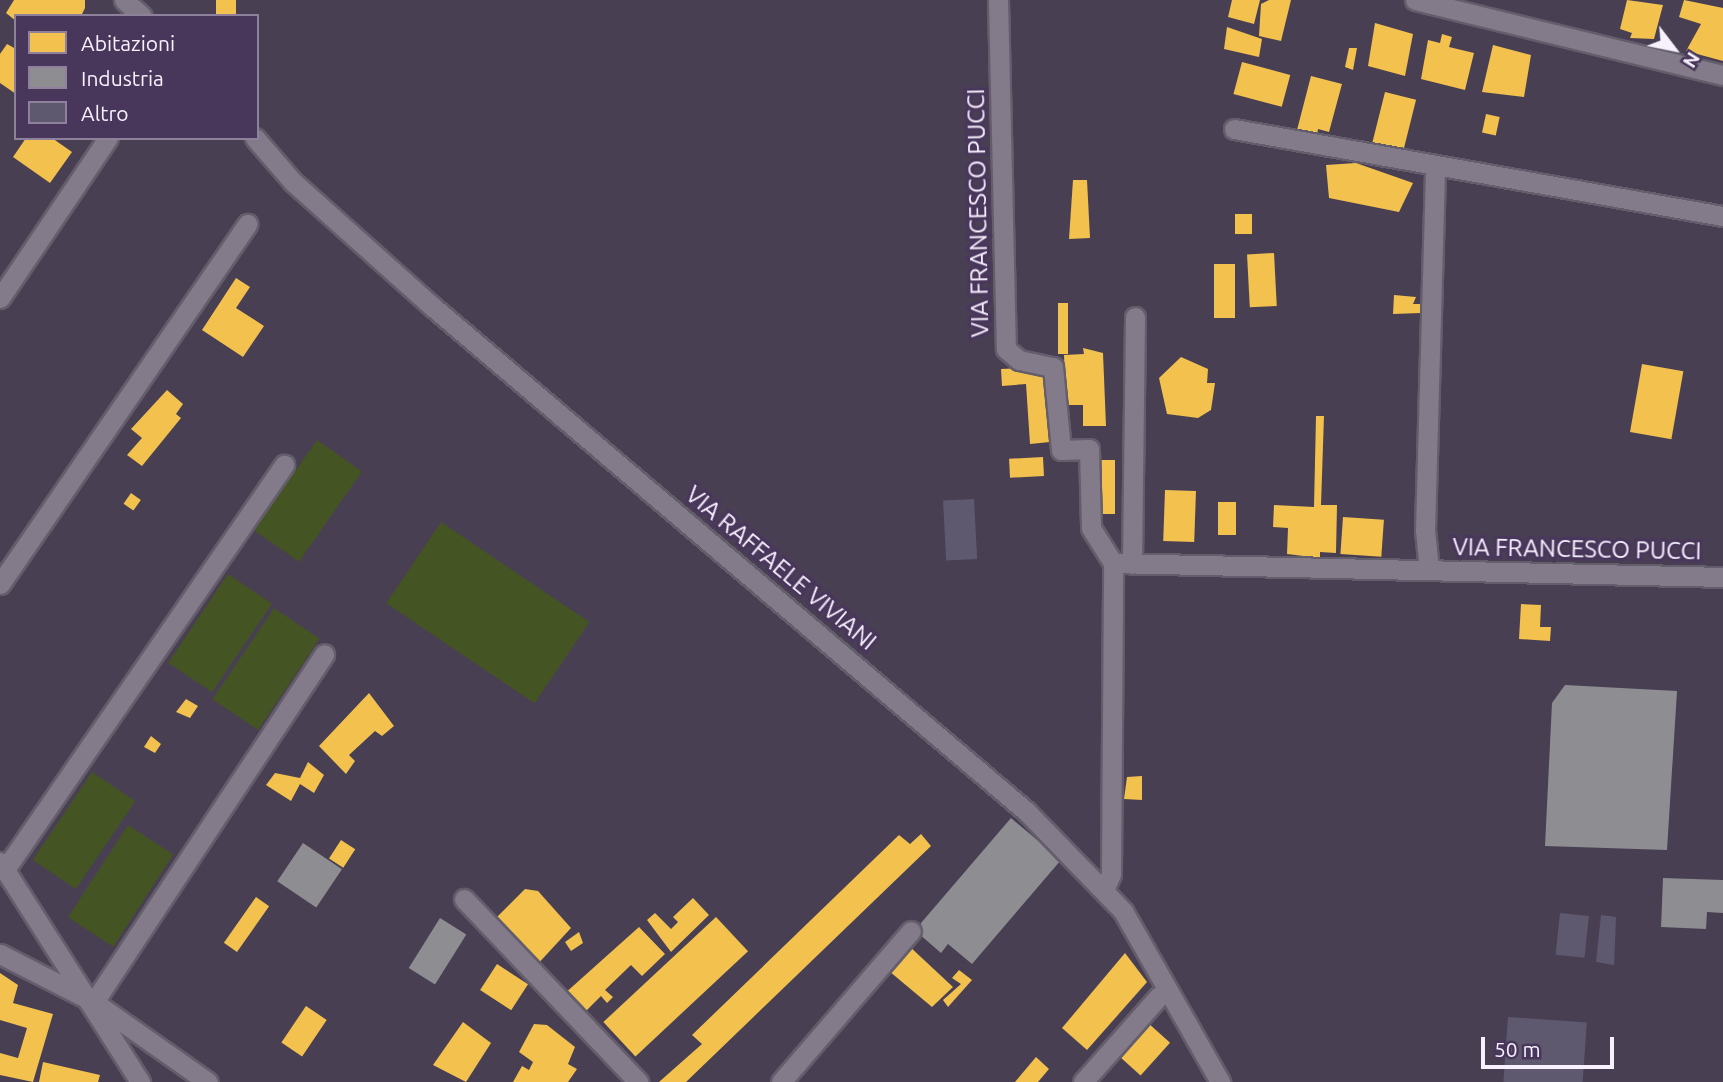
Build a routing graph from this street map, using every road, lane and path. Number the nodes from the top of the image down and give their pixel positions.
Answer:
1 (124, 0) edge
2 (998, 0) edge
3 (1415, 0) edge
4 (140, 14) edge
5 (1723, 75) edge
6 (1234, 129) dead end
7 (107, 140) edge
8 (257, 140) edge
9 (1434, 166) junction
10 (1723, 216) edge
11 (247, 224) dead end
12 (0, 298) edge
13 (1135, 317) dead end
14 (284, 465) dead end
15 (1123, 564) junction
16 (1429, 570) junction
17 (1723, 577) edge
18 (0, 584) edge
19 (324, 654) dead end
20 (3, 865) edge
21 (1104, 890) junction
22 (464, 899) dead end
23 (911, 930) dead end
24 (0, 954) edge
25 (1159, 996) dead end
26 (94, 1002) junction
27 (140, 1082) edge
28 (208, 1082) edge
29 (638, 1082) edge
30 (781, 1082) edge
31 (1083, 1082) edge
32 (1220, 1082) edge

1 - 4 street
2 - 15 street, VIA FRANCESCO PUCCI
3 - 5 street
6 - 9 street
7 - 12 street
8 - 21 street, VIA RAFFAELE VIVIANI
9 - 10 street
9 - 16 street, VIA FRANCESCO PUCCI
11 - 18 street
13 - 15 street
14 - 20 street
15 - 16 street, VIA FRANCESCO PUCCI
15 - 21 street
16 - 17 street, VIA FRANCESCO PUCCI
19 - 26 street
20 - 26 street
21 - 32 street, VIA RAFFAELE VIVIANI
22 - 29 street
23 - 30 street
24 - 26 street
25 - 31 street
26 - 27 street
26 - 28 street

